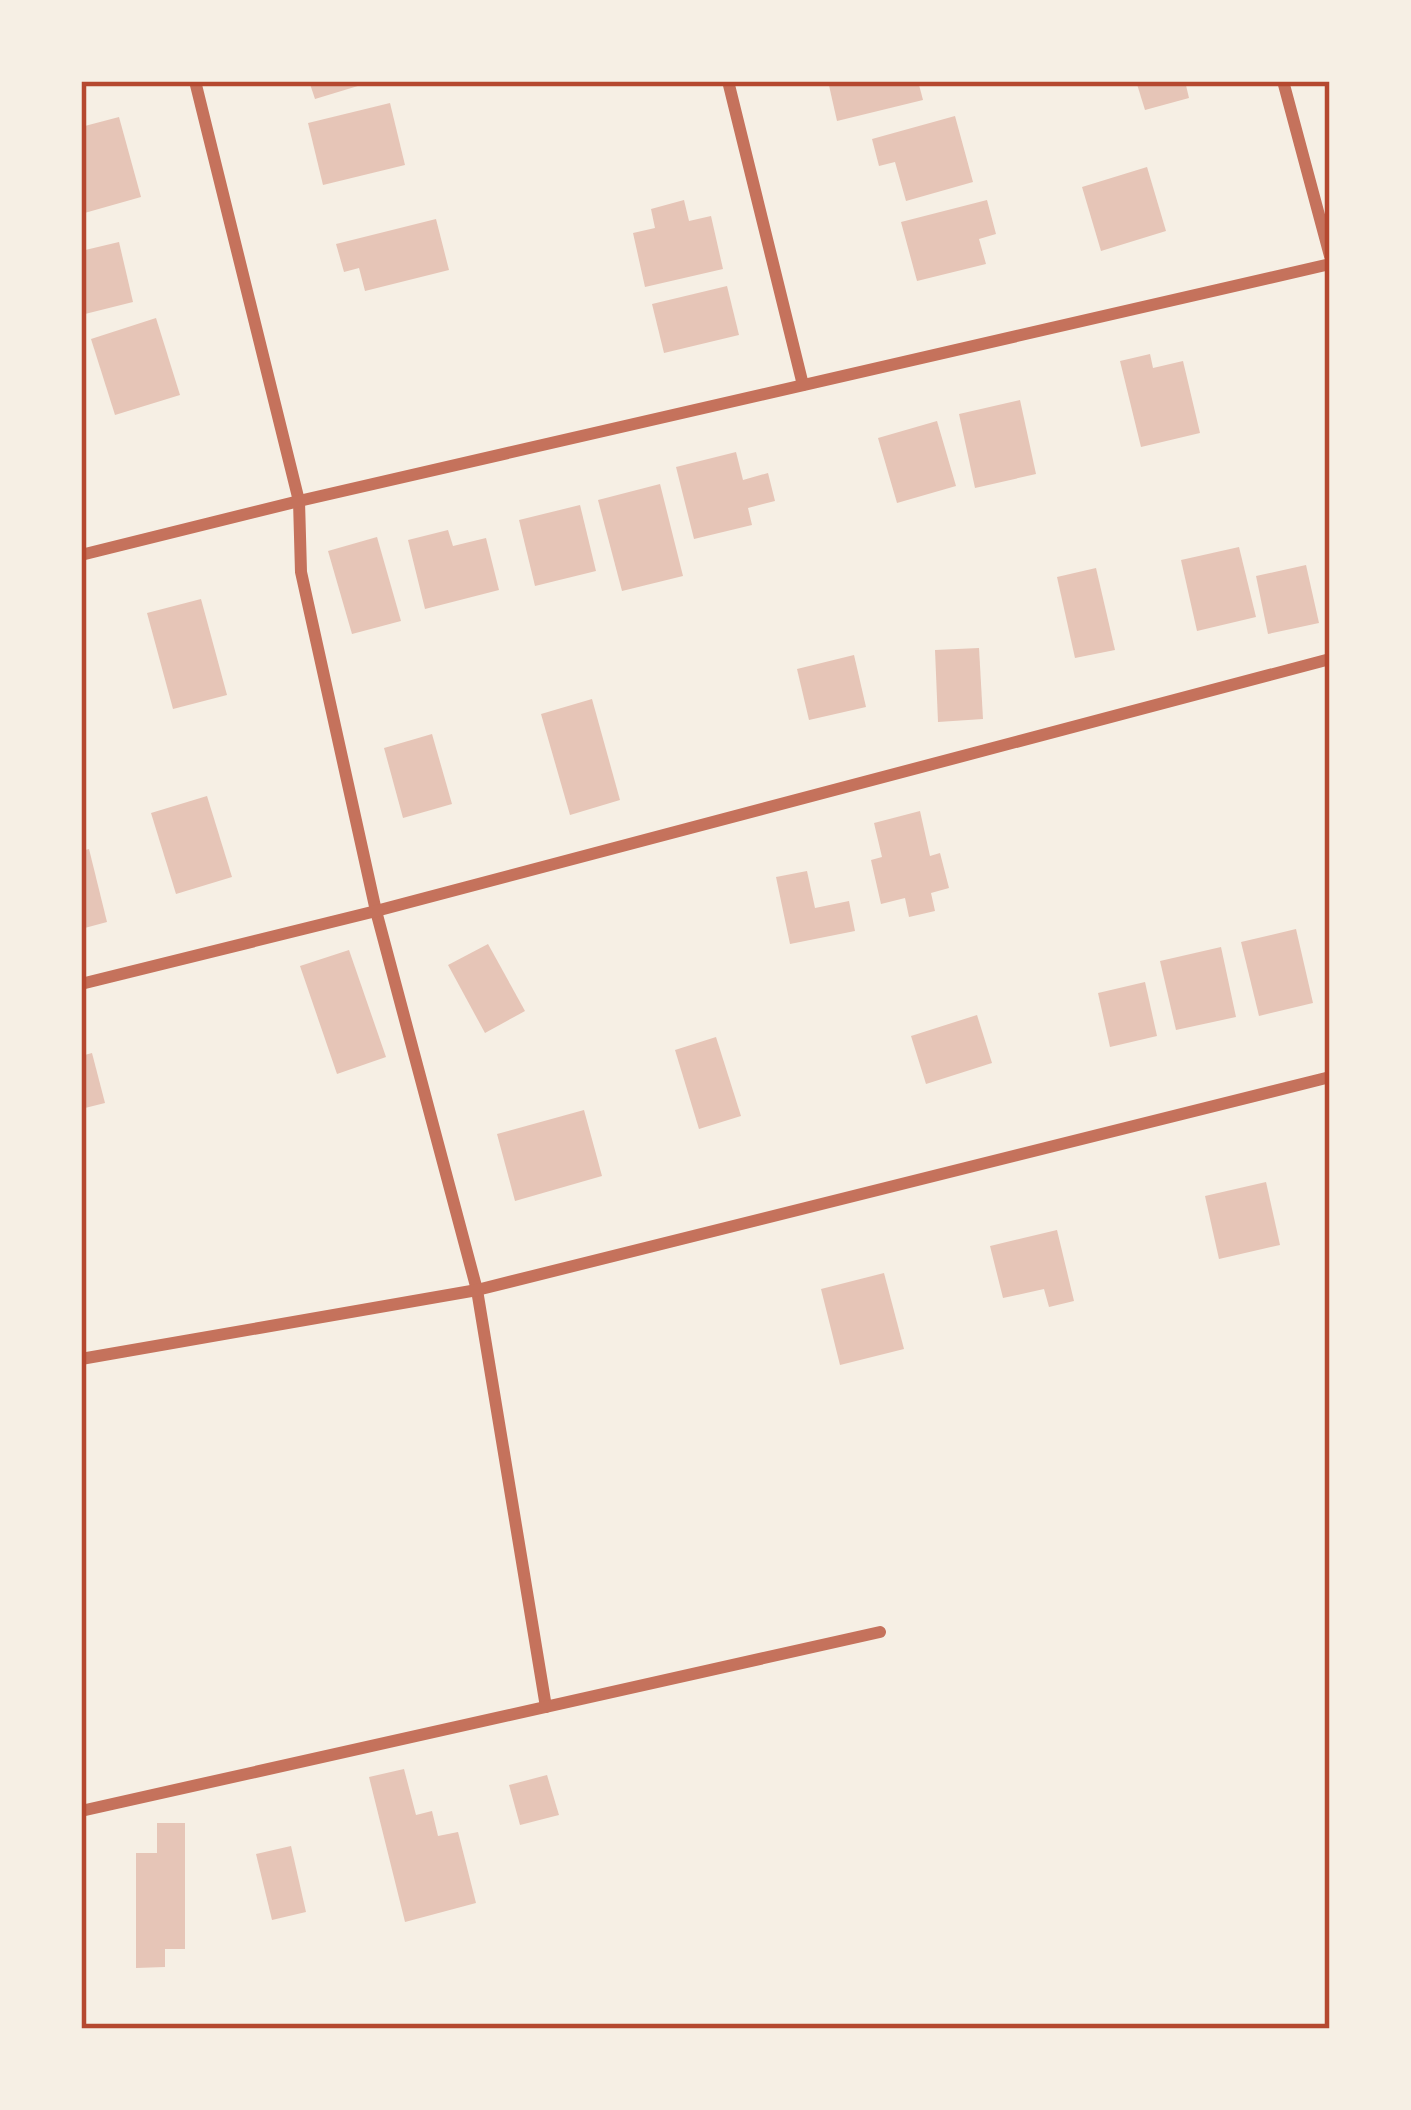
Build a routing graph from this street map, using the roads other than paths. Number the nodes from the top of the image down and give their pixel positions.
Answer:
1 (195, 81) edge
2 (728, 81) edge
3 (1283, 81) edge
4 (1330, 260) edge
5 (802, 385) junction
6 (298, 501) junction
7 (81, 555) edge
8 (1330, 659) edge
9 (376, 911) junction
10 (81, 984) edge
11 (1330, 1077) edge
12 (477, 1290) junction
13 (81, 1359) edge
14 (880, 1632) dead end
15 (546, 1707) junction
16 (81, 1811) edge

1 - 6 street
2 - 5 street
3 - 4 street
4 - 5 street
5 - 6 street
6 - 7 street
6 - 9 street
8 - 9 street
9 - 10 street
9 - 12 street
11 - 12 street
12 - 13 street
12 - 15 street
14 - 15 street
15 - 16 street

